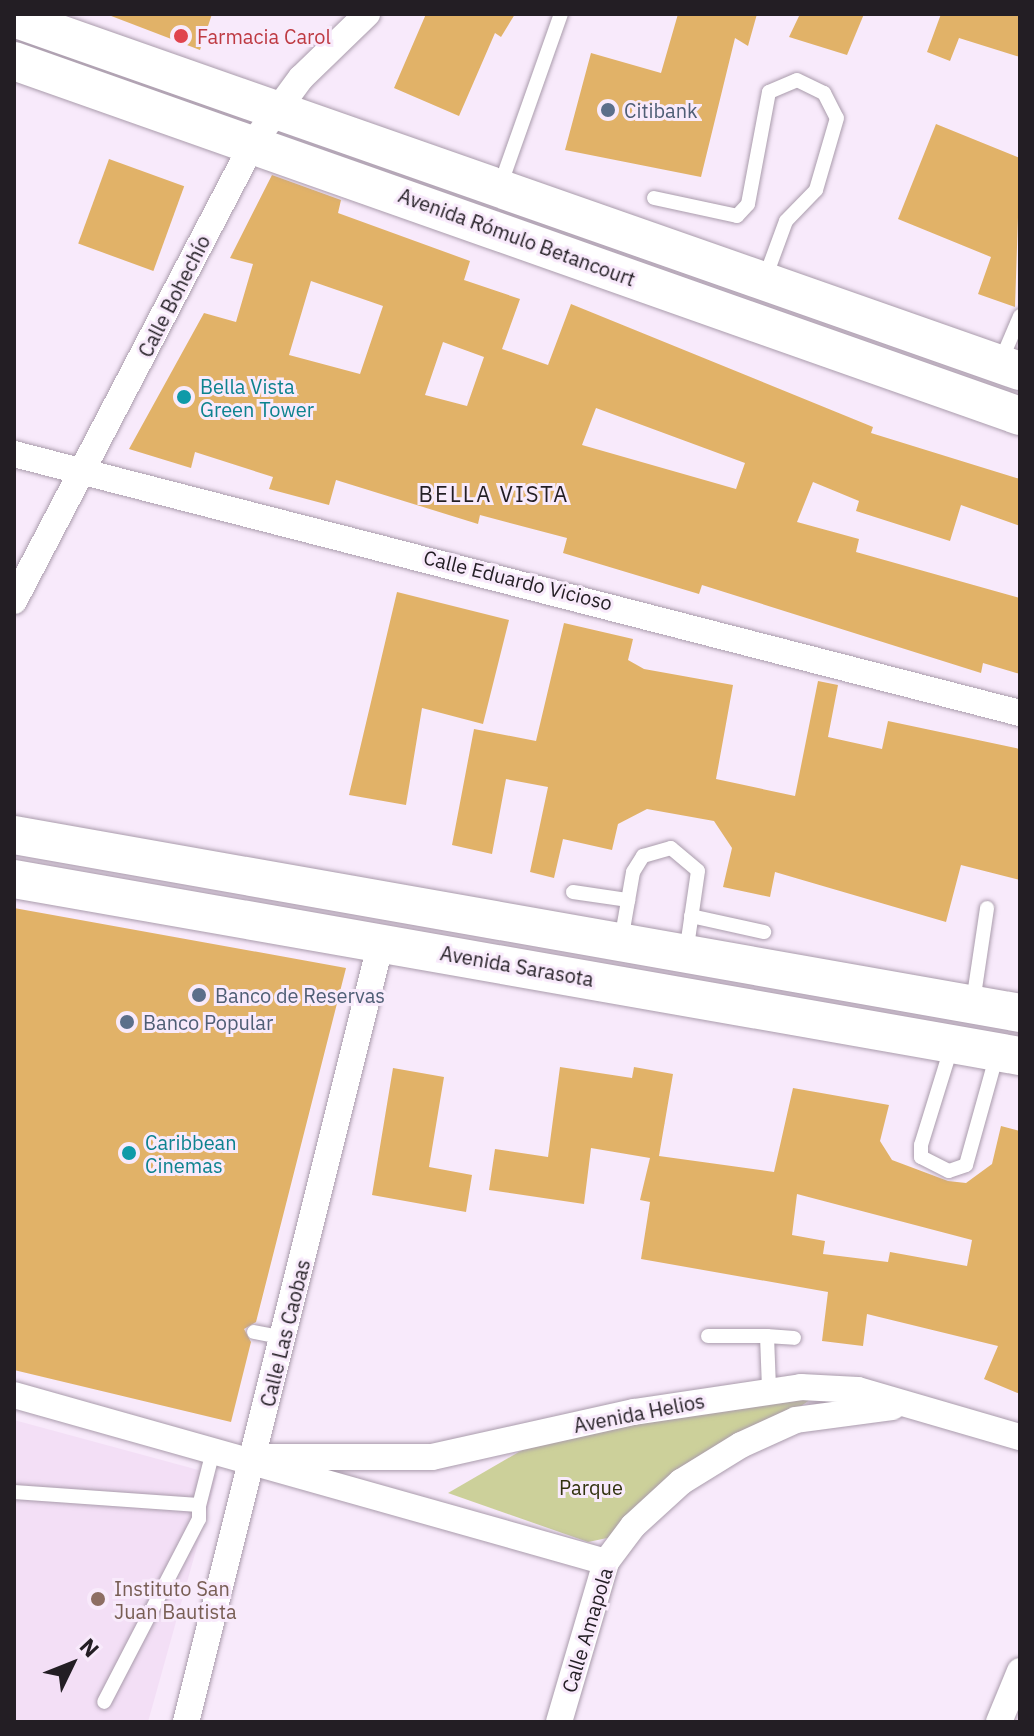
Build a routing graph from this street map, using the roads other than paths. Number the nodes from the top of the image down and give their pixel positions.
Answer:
1 (367, 14) edge
2 (561, 14) edge
3 (14, 18) edge
4 (14, 61) edge
5 (277, 108) junction
6 (253, 143) junction
7 (500, 187) junction
8 (654, 198) dead end
9 (764, 280) junction
10 (1020, 316) edge
11 (1010, 367) edge
12 (1020, 416) edge
13 (14, 454) edge
14 (84, 470) junction
15 (14, 601) edge
16 (1020, 713) edge
17 (14, 835) edge
18 (14, 879) edge
19 (573, 892) dead end
20 (628, 900) junction
21 (987, 908) dead end
22 (764, 932) dead end
23 (689, 934) junction
24 (621, 941) junction
25 (381, 942) junction
26 (973, 1002) junction
27 (1020, 1013) edge
28 (953, 1040) junction
29 (1009, 1053) edge
30 (254, 1332) dead end
31 (708, 1336) dead end
32 (767, 1336) junction
33 (284, 1338) junction
34 (794, 1338) dead end
35 (769, 1389) junction
36 (14, 1395) edge
37 (916, 1406) junction
38 (1020, 1437) edge
39 (214, 1447) junction
40 (255, 1457) junction
41 (14, 1492) edge
42 (199, 1506) junction
43 (606, 1562) junction
44 (1020, 1671) edge
45 (104, 1702) dead end
46 (186, 1722) edge
47 (559, 1722) edge
48 (999, 1722) edge

1 - 5 street, Calle Bohechío
2 - 7 lane
3 - 5 main road, Avenida Rómulo Betancourt
4 - 6 main road, Avenida Rómulo Betancourt
5 - 6 street, Calle Bohechío
5 - 7 main road, Avenida Rómulo Betancourt
6 - 12 main road, Avenida Rómulo Betancourt
6 - 14 street, Calle Bohechío
7 - 9 main road, Avenida Rómulo Betancourt
8 - 9 lane
9 - 11 main road, Avenida Rómulo Betancourt
10 - 11 lane
13 - 14 street, Calle Eduardo Vicioso
14 - 15 street, Calle Bohechío
14 - 16 street, Calle Eduardo Vicioso
17 - 24 main road
18 - 25 main road, Avenida Sarasota
19 - 20 lane
20 - 23 lane
20 - 24 lane
21 - 26 lane
22 - 23 lane
23 - 24 main road
23 - 26 main road
25 - 28 main road, Avenida Sarasota
25 - 33 street, Calle Las Caobas
26 - 27 main road
28 - 29 main road, Avenida Sarasota
28 - 29 lane
30 - 33 lane
31 - 32 lane
32 - 34 lane
32 - 35 lane
33 - 40 street, Calle Las Caobas
35 - 37 street, Avenida Helios
35 - 40 street, Avenida Helios
36 - 39 street, Avenida Helios
37 - 38 street, Avenida Helios
37 - 43 street, Calle Amapola
39 - 40 street, Avenida Helios
39 - 42 lane
40 - 43 street, Avenida Helios
40 - 46 street, Calle Las Caobas
41 - 42 lane
42 - 45 lane
43 - 47 street, Calle Amapola
44 - 48 street

